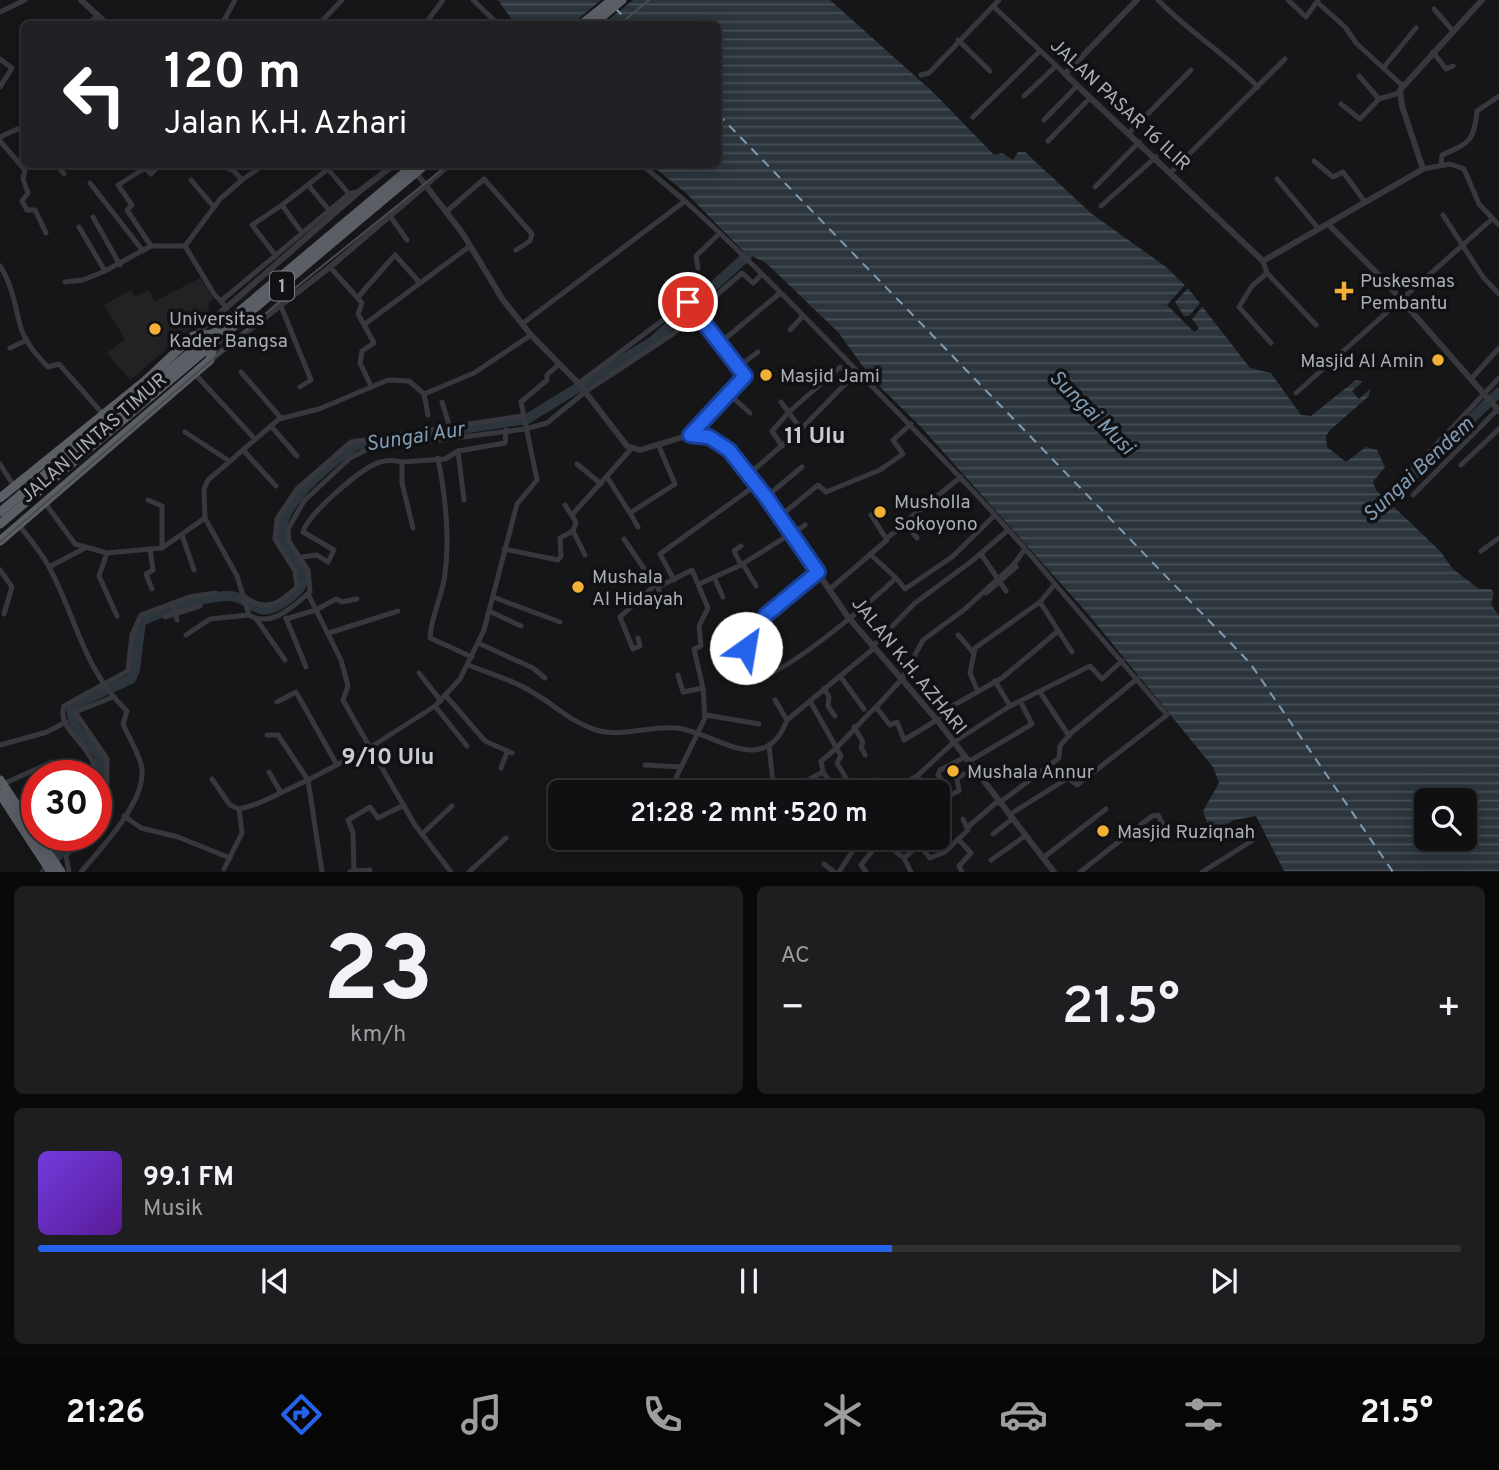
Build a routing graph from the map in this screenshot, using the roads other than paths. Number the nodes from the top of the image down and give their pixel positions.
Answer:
1 (24, 0) edge
2 (236, 0) edge
3 (342, 0) edge
4 (443, 0) edge
5 (473, 0) edge
6 (612, 0) edge
7 (622, 0) edge
8 (999, 0) edge
9 (1137, 0) edge
10 (1158, 0) edge
11 (1288, 0) edge
12 (83, 1) edge
13 (1317, 1) edge
14 (1479, 1) edge
15 (993, 6) junction
16 (1434, 9) dead end
17 (0, 12) edge
18 (97, 16) junction
19 (91, 21) edge
20 (103, 21) edge
21 (224, 21) edge
22 (323, 21) edge
23 (427, 21) edge
24 (495, 21) edge
25 (586, 21) edge
26 (597, 21) edge
27 (1416, 28) dead end
28 (1453, 31) junction
29 (958, 40) junction
30 (1040, 51) junction
31 (1433, 52) junction
32 (0, 59) edge
33 (1285, 59) dead end
34 (1056, 66) junction
35 (1453, 66) dead end
36 (1384, 67) junction
37 (1191, 70) dead end
38 (990, 71) dead end
39 (1065, 74) junction
40 (921, 75) dead end
41 (1359, 76) dead end
42 (1077, 86) junction
43 (0, 87) edge
44 (1258, 88) junction
45 (1401, 90) junction
46 (1024, 96) dead end
47 (1499, 96) edge
48 (1089, 99) junction
49 (1379, 99) junction
50 (1341, 104) dead end
51 (972, 117) dead end
52 (1044, 120) dead end
53 (0, 127) edge
54 (21, 128) edge
55 (1129, 133) junction
56 (1, 138) edge
57 (1048, 141) dead end
58 (1139, 142) junction
59 (1156, 157) junction
60 (1314, 161) dead end
61 (1441, 164) junction
62 (21, 165) edge
63 (24, 168) edge
64 (59, 168) edge
65 (140, 168) edge
66 (226, 168) edge
67 (259, 168) edge
68 (390, 168) edge
69 (411, 168) edge
70 (413, 168) edge
71 (421, 168) edge
72 (446, 168) edge
73 (645, 168) edge
74 (1423, 169) junction
75 (1171, 172) junction
76 (64, 174) dead end
77 (1278, 179) dead end
78 (191, 180) dead end
79 (242, 180) junction
80 (90, 183) dead end
81 (308, 185) junction
82 (426, 185) junction
83 (1095, 187) dead end
84 (351, 197) junction
85 (685, 201) junction
86 (1365, 202) junction
87 (282, 205) junction
88 (1101, 206) dead end
89 (214, 207) junction
90 (329, 210) junction
91 (446, 212) junction
92 (1443, 215) dead end
93 (390, 216) junction
94 (93, 217) dead end
95 (1492, 219) junction
96 (349, 224) junction
97 (1328, 224) junction
98 (1499, 225) edge
99 (79, 227) dead end
100 (1318, 228) junction
101 (46, 233) dead end
102 (302, 233) junction
103 (720, 233) junction
104 (407, 240) dead end
105 (1461, 245) junction
106 (151, 246) junction
107 (470, 246) junction
108 (188, 250) junction
109 (516, 250) dead end
110 (143, 251) junction
111 (276, 256) junction
112 (1263, 261) junction
113 (120, 265) junction
114 (0, 266) edge
115 (330, 267) junction
116 (698, 268) dead end
117 (105, 271) junction
118 (1267, 273) junction
119 (760, 276) dead end
120 (65, 282) dead end
121 (420, 283) junction
122 (779, 294) dead end
123 (1499, 294) edge
124 (358, 297) junction
125 (1400, 299) junction
126 (220, 301) junction
127 (280, 304) junction
128 (227, 308) junction
129 (697, 312) junction
130 (803, 316) junction
131 (365, 324) junction
132 (522, 324) junction
133 (1316, 325) dead end
134 (790, 330) dead end
135 (215, 334) junction
136 (531, 335) junction
137 (194, 337) junction
138 (27, 340) junction
139 (721, 342) junction
140 (1271, 343) dead end
141 (636, 344) junction
142 (213, 346) junction
143 (10, 348) dead end
144 (1499, 348) edge
145 (758, 352) dead end
146 (643, 354) junction
147 (210, 360) junction
148 (559, 364) junction
149 (739, 366) junction
150 (241, 372) dead end
151 (194, 373) junction
152 (855, 374) junction
153 (1499, 378) edge
154 (1471, 379) junction
155 (146, 380) junction
156 (166, 381) junction
157 (371, 386) junction
158 (300, 387) dead end
159 (582, 388) junction
160 (1296, 393) dead end
161 (424, 394) junction
162 (729, 394) junction
163 (167, 396) junction
164 (1486, 396) junction
165 (442, 402) dead end
166 (781, 402) dead end
167 (1498, 409) edge
168 (102, 413) junction
169 (750, 413) dead end
170 (790, 414) junction
171 (428, 415) dead end
172 (522, 416) junction
173 (281, 418) junction
174 (911, 424) junction
175 (86, 426) junction
176 (104, 426) junction
177 (271, 426) junction
178 (450, 428) junction
179 (525, 428) junction
180 (801, 429) junction
181 (1499, 429) edge
182 (506, 430) junction
183 (185, 432) dead end
184 (690, 435) junction
185 (255, 439) junction
186 (99, 442) junction
187 (657, 444) junction
188 (782, 446) junction
189 (354, 447) junction
190 (631, 449) junction
191 (243, 450) junction
192 (458, 451) junction
193 (100, 453) junction
194 (297, 456) dead end
195 (438, 458) junction
196 (229, 461) junction
197 (402, 462) junction
198 (0, 464) edge
199 (577, 464) dead end
200 (1461, 465) dead end
201 (802, 467) dead end
202 (749, 474) junction
203 (607, 477) junction
204 (961, 477) junction
205 (601, 484) junction
206 (1399, 484) dead end
207 (38, 485) junction
208 (756, 485) junction
209 (14, 486) junction
210 (276, 486) dead end
211 (1413, 495) dead end
212 (766, 497) junction
213 (0, 498) edge
214 (148, 500) dead end
215 (464, 500) dead end
216 (45, 503) junction
217 (565, 505) dead end
218 (0, 512) edge
219 (631, 513) junction
220 (572, 515) junction
221 (871, 515) dead end
222 (995, 515) junction
223 (779, 516) junction
224 (205, 519) junction
225 (279, 519) junction
226 (289, 523) junction
227 (0, 524) edge
228 (19, 525) junction
229 (805, 525) dead end
230 (904, 525) junction
231 (638, 527) dead end
232 (413, 528) dead end
233 (1009, 530) junction
234 (573, 531) junction
235 (792, 533) junction
236 (181, 534) junction
237 (887, 538) junction
238 (917, 538) dead end
239 (1499, 538) edge
240 (624, 539) dead end
241 (0, 541) edge
242 (741, 546) dead end
243 (85, 548) junction
244 (162, 548) junction
245 (150, 549) junction
246 (1025, 549) junction
247 (506, 550) junction
248 (1481, 551) dead end
249 (107, 553) junction
250 (870, 554) junction
251 (981, 554) junction
252 (585, 555) dead end
253 (302, 556) junction
254 (742, 565) junction
255 (49, 566) junction
256 (1016, 568) dead end
257 (0, 570) edge
258 (194, 570) dead end
259 (818, 572) junction
260 (714, 578) junction
261 (896, 578) junction
262 (674, 580) junction
263 (998, 580) junction
264 (699, 584) junction
265 (1055, 584) junction
266 (656, 586) junction
267 (757, 586) dead end
268 (152, 589) dead end
269 (830, 589) junction
270 (1006, 591) dead end
271 (216, 593) dead end
272 (986, 593) dead end
273 (308, 594) junction
274 (723, 597) dead end
275 (245, 598) junction
276 (356, 599) dead end
277 (498, 599) junction
278 (661, 600) dead end
279 (1040, 602) junction
280 (200, 606) dead end
281 (175, 610) junction
282 (316, 610) junction
283 (398, 611) dead end
284 (489, 611) junction
285 (248, 613) junction
286 (4, 614) dead end
287 (117, 616) dead end
288 (284, 616) junction
289 (165, 617) dead end
290 (848, 617) junction
291 (257, 620) junction
292 (560, 622) dead end
293 (521, 626) dead end
294 (1058, 631) junction
295 (329, 633) junction
296 (186, 635) dead end
297 (958, 635) dead end
298 (638, 638) dead end
299 (478, 643) junction
300 (872, 648) junction
301 (973, 652) junction
302 (1072, 652) dead end
303 (472, 657) junction
304 (285, 660) dead end
305 (1122, 661) junction
306 (468, 665) junction
307 (306, 667) dead end
308 (419, 673) dead end
309 (678, 675) dead end
310 (840, 676) junction
311 (545, 678) dead end
312 (1138, 678) junction
313 (902, 679) junction
314 (995, 681) junction
315 (106, 687) junction
316 (703, 688) junction
317 (824, 688) junction
318 (978, 692) junction
319 (1040, 692) junction
320 (112, 696) junction
321 (775, 700) dead end
322 (441, 701) junction
323 (810, 701) junction
324 (1020, 701) junction
325 (277, 702) dead end
326 (1010, 706) junction
327 (876, 707) junction
328 (864, 709) dead end
329 (706, 715) junction
330 (835, 716) dead end
331 (787, 720) junction
332 (937, 720) junction
333 (66, 722) junction
334 (758, 724) dead end
335 (854, 727) junction
336 (697, 733) junction
337 (267, 735) dead end
338 (1069, 736) junction
339 (0, 745) edge
340 (769, 745) junction
341 (956, 745) junction
342 (467, 746) dead end
343 (371, 747) junction
344 (837, 749) junction
345 (865, 755) dead end
346 (966, 759) junction
347 (95, 760) edge
348 (107, 760) edge
349 (337, 765) junction
350 (645, 765) dead end
351 (681, 766) junction
352 (501, 768) dead end
353 (974, 769) junction
354 (270, 772) dead end
355 (823, 772) junction
356 (917, 776) junction
357 (21, 777) edge
358 (212, 779) dead end
359 (308, 780) junction
360 (676, 780) edge
361 (776, 780) edge
362 (805, 780) edge
363 (829, 780) edge
364 (848, 780) edge
365 (910, 780) edge
366 (920, 780) edge
367 (942, 780) edge
368 (1, 786) edge
369 (280, 791) junction
370 (950, 796) edge
371 (999, 802) junction
372 (404, 805) junction
373 (452, 806) dead end
374 (239, 809) junction
375 (1106, 809) dead end
376 (124, 816) junction
377 (1011, 817) junction
378 (962, 819) dead end
379 (968, 827) junction
380 (1166, 830) dead end
381 (422, 834) junction
382 (993, 834) dead end
383 (1025, 836) junction
384 (506, 838) dead end
385 (958, 839) junction
386 (1255, 839) dead end
387 (854, 850) edge
388 (871, 850) edge
389 (893, 850) edge
390 (50, 851) edge
391 (70, 851) edge
392 (47, 854) junction
393 (230, 858) junction
394 (904, 858) junction
395 (1043, 858) junction
396 (991, 860) dead end
397 (824, 864) dead end
398 (225, 869) dead end
399 (370, 870) dead end
400 (61, 871) edge
401 (352, 871) edge
402 (51, 872) edge
403 (69, 872) edge
404 (81, 872) edge
405 (322, 872) edge
406 (451, 872) edge
407 (469, 872) edge
408 (834, 872) edge
409 (839, 872) edge
410 (866, 872) edge
411 (911, 872) edge
412 (962, 872) edge
413 (1054, 872) edge
414 (1080, 872) edge
415 (1202, 872) edge

1 - 17 street
2 - 21 street
3 - 22 street
4 - 23 street
5 - 24 street
6 - 25 highway
7 - 26 highway
8 - 15 street
9 - 39 street
10 - 44 street
11 - 13 street
12 - 18 street
13 - 36 street
14 - 28 street
15 - 29 street
15 - 30 street, JALAN PASAR 16 ILIR
16 - 28 street
18 - 19 street
18 - 20 street
27 - 36 street
28 - 31 street
29 - 38 street
29 - 40 street
30 - 34 street, JALAN PASAR 16 ILIR
30 - 51 street
31 - 35 street
31 - 45 street
32 - 43 street
33 - 44 street
34 - 39 street, JALAN PASAR 16 ILIR
34 - 46 street
36 - 45 street
37 - 55 street
39 - 42 street, JALAN PASAR 16 ILIR
41 - 49 street
42 - 48 street, JALAN PASAR 16 ILIR
42 - 52 street
44 - 75 street
45 - 49 street
45 - 74 street
47 - 61 street
48 - 55 street, JALAN PASAR 16 ILIR
48 - 57 street
49 - 50 street
53 - 56 street
54 - 56 street
55 - 58 street, JALAN PASAR 16 ILIR
56 - 62 street
58 - 59 street, JALAN PASAR 16 ILIR
58 - 83 street
59 - 75 street, JALAN PASAR 16 ILIR
59 - 88 street
60 - 86 street
61 - 74 street
61 - 95 street
63 - 101 street
64 - 76 street
65 - 106 street
66 - 79 street
67 - 79 street
68 - 84 street
69 - 96 highway, 1, bridge
70 - 82 street
71 - 96 highway, 1, bridge
72 - 82 street
73 - 85 street
74 - 86 street
75 - 112 street, JALAN PASAR 16 ILIR
77 - 100 street
78 - 89 street
79 - 89 street
80 - 110 street
81 - 84 street
81 - 87 street
81 - 90 street
82 - 91 street
82 - 93 street
84 - 90 street
84 - 128 street
85 - 103 street
85 - 132 street
86 - 97 street
87 - 102 street
87 - 111 street
89 - 108 street
90 - 102 street
91 - 107 street
91 - 109 street
92 - 105 street
93 - 104 street
93 - 115 street
94 - 113 street
95 - 98 street
95 - 105 street
96 - 135 highway, 1
96 - 142 highway, 1
97 - 100 street
97 - 125 street
99 - 117 street
100 - 112 street
102 - 111 street
103 - 116 street
103 - 130 street
105 - 123 street
105 - 125 street
106 - 108 street
106 - 110 street
107 - 121 street
107 - 132 street
108 - 126 street
110 - 113 street
111 - 126 street
112 - 118 street
113 - 117 street
114 - 138 street
115 - 124 street
115 - 127 street
117 - 120 street
118 - 133 street
118 - 140 street
119 - 129 street
121 - 124 street
121 - 131 street
122 - 139 street
124 - 131 street
125 - 154 street
125 - 160 street
126 - 128 street
127 - 147 street
127 - 158 street
128 - 137 street
129 - 139 street
129 - 141 street
129 - 146 street
130 - 134 street
130 - 152 street
131 - 157 street
132 - 136 street
135 - 137 highway
135 - 156 highway
136 - 148 street
136 - 161 street
137 - 155 highway, JALAN LINTAS TIMUR
138 - 143 street
138 - 168 street
139 - 149 street
141 - 146 street
141 - 159 street
142 - 147 highway
142 - 156 highway
144 - 154 street
145 - 149 street
146 - 159 street
147 - 151 highway, JALAN LINTAS TIMUR
148 - 159 street
148 - 172 street
149 - 162 street
150 - 173 street
151 - 163 highway, JALAN LINTAS TIMUR
151 - 185 street
152 - 170 street
152 - 174 street
152 - 180 street
153 - 164 street
154 - 164 street
155 - 156 highway
155 - 168 highway, JALAN LINTAS TIMUR
156 - 163 highway
156 - 176 highway
156 - 186 highway
157 - 161 street
157 - 173 street
159 - 179 street
159 - 190 street
161 - 171 street
162 - 169 street
162 - 184 street
163 - 193 highway, JALAN LINTAS TIMUR
164 - 167 street
164 - 206 street
165 - 178 street
166 - 170 street
167 - 211 street
168 - 175 highway, JALAN LINTAS TIMUR
170 - 180 street
170 - 188 street
172 - 178 street
172 - 179 street
173 - 177 street
174 - 204 street
174 - 223 street
175 - 176 highway
175 - 209 highway, JALAN LINTAS TIMUR
176 - 207 highway
177 - 185 street
177 - 194 street
178 - 189 street
179 - 182 street
179 - 247 street
180 - 188 street
181 - 200 street
182 - 189 street
182 - 192 street
183 - 196 street
184 - 187 street
184 - 202 street, JALAN K.H. AZHARI
185 - 191 street
186 - 193 highway
186 - 207 highway
187 - 190 street
187 - 219 street
188 - 202 street
189 - 225 street
189 - 226 street
190 - 203 street
191 - 196 street
191 - 210 street
192 - 195 street
192 - 215 street
193 - 216 highway, JALAN LINTAS TIMUR
195 - 197 street
195 - 303 street
196 - 224 street
197 - 232 street
197 - 253 street
198 - 209 street
199 - 205 street
201 - 212 street
202 - 208 street, JALAN K.H. AZHARI
203 - 205 street
203 - 219 street
204 - 222 street
204 - 230 street
205 - 220 street
207 - 218 highway
207 - 227 highway
208 - 212 street, JALAN K.H. AZHARI
208 - 262 street
209 - 213 highway, JALAN LINTAS TIMUR
212 - 223 street, JALAN K.H. AZHARI
214 - 244 street
216 - 228 highway, JALAN LINTAS TIMUR
216 - 243 street
217 - 220 street
219 - 231 street
220 - 234 street
221 - 237 street
222 - 233 street
222 - 261 street
223 - 235 street, JALAN K.H. AZHARI
224 - 236 street
224 - 275 street
225 - 226 street
225 - 275 street
226 - 253 street
228 - 241 highway, JALAN LINTAS TIMUR
228 - 255 street
229 - 235 street
230 - 237 street
230 - 238 street
233 - 246 street
233 - 251 street
234 - 247 street
234 - 252 street
235 - 254 street
235 - 259 street, JALAN K.H. AZHARI
236 - 244 street
236 - 258 street
237 - 250 street
239 - 248 street
240 - 266 street
242 - 254 street
243 - 249 street
243 - 255 street
244 - 245 street
245 - 249 street
245 - 268 street
246 - 263 street
246 - 265 street
247 - 277 street
249 - 287 street
250 - 261 street
250 - 269 street
251 - 263 street
251 - 300 street
253 - 273 street
254 - 260 street
254 - 267 street
255 - 315 street
256 - 263 street
257 - 286 street
259 - 269 street, JALAN K.H. AZHARI
259 - 290 street
260 - 264 street
260 - 274 street
261 - 290 street
262 - 264 street
262 - 266 street
263 - 270 street
263 - 272 street
263 - 313 street
264 - 316 street
265 - 279 street
265 - 305 street
266 - 278 street
266 - 298 street
269 - 290 street, JALAN K.H. AZHARI
271 - 281 street
273 - 282 street
273 - 288 street
275 - 285 street
276 - 282 street
277 - 284 street
277 - 292 street
279 - 294 street
279 - 301 street
280 - 281 street
281 - 289 street
281 - 315 street
282 - 288 street
282 - 295 street
283 - 295 street
284 - 293 street
284 - 299 street
285 - 291 street
285 - 296 street
288 - 291 street
288 - 307 street
290 - 300 street, JALAN K.H. AZHARI
291 - 304 street
294 - 302 street
294 - 314 street
295 - 343 street
297 - 301 street
299 - 303 street
299 - 311 street
300 - 310 street
300 - 313 street, JALAN K.H. AZHARI
301 - 318 street
303 - 306 street
305 - 312 street
305 - 319 street
306 - 322 street
306 - 336 street
308 - 322 street
309 - 316 street
310 - 317 street
310 - 328 street
312 - 338 street
312 - 377 street
313 - 327 street
313 - 332 street, JALAN K.H. AZHARI
314 - 318 street
314 - 326 street
315 - 320 street
315 - 333 street
316 - 329 street
317 - 323 street
317 - 330 street
318 - 332 street
319 - 324 street
319 - 338 street
320 - 348 street
320 - 376 street
321 - 331 street
322 - 342 street
322 - 343 street
322 - 352 street
323 - 331 street
323 - 344 street
324 - 326 street
324 - 346 street
325 - 349 street
326 - 341 street
327 - 332 street
327 - 335 street
329 - 334 street
329 - 336 street
331 - 340 street
332 - 341 street, JALAN K.H. AZHARI
333 - 339 street
333 - 347 street
335 - 344 street
335 - 345 street
336 - 340 street
336 - 351 street
337 - 359 street
338 - 371 street
340 - 361 street
341 - 346 street, JALAN K.H. AZHARI
341 - 356 street
343 - 349 street
343 - 372 street
344 - 355 street
344 - 364 street
346 - 353 street, JALAN K.H. AZHARI
346 - 367 street
349 - 359 street
350 - 351 street
351 - 360 street
353 - 370 street
353 - 371 street, JALAN K.H. AZHARI
354 - 369 street
355 - 362 street
355 - 363 street
356 - 365 street
356 - 366 street
357 - 368 street
358 - 374 street
359 - 369 street
359 - 405 street
368 - 392 highway
369 - 374 street
371 - 377 street, JALAN K.H. AZHARI
371 - 379 street
372 - 381 street
372 - 401 street
373 - 381 street
374 - 393 street
375 - 395 street
376 - 393 street
376 - 404 street
377 - 382 street
377 - 383 street, JALAN K.H. AZHARI
378 - 379 street
379 - 385 street
380 - 414 street
381 - 406 street
383 - 395 street, JALAN K.H. AZHARI
383 - 396 street
384 - 407 street
385 - 394 street
385 - 412 street
386 - 415 street
387 - 409 street
388 - 410 street
389 - 394 street
390 - 392 street
391 - 403 street
392 - 400 highway
392 - 402 highway
393 - 398 street
394 - 411 street
395 - 413 street, JALAN K.H. AZHARI
397 - 408 street
399 - 401 street

